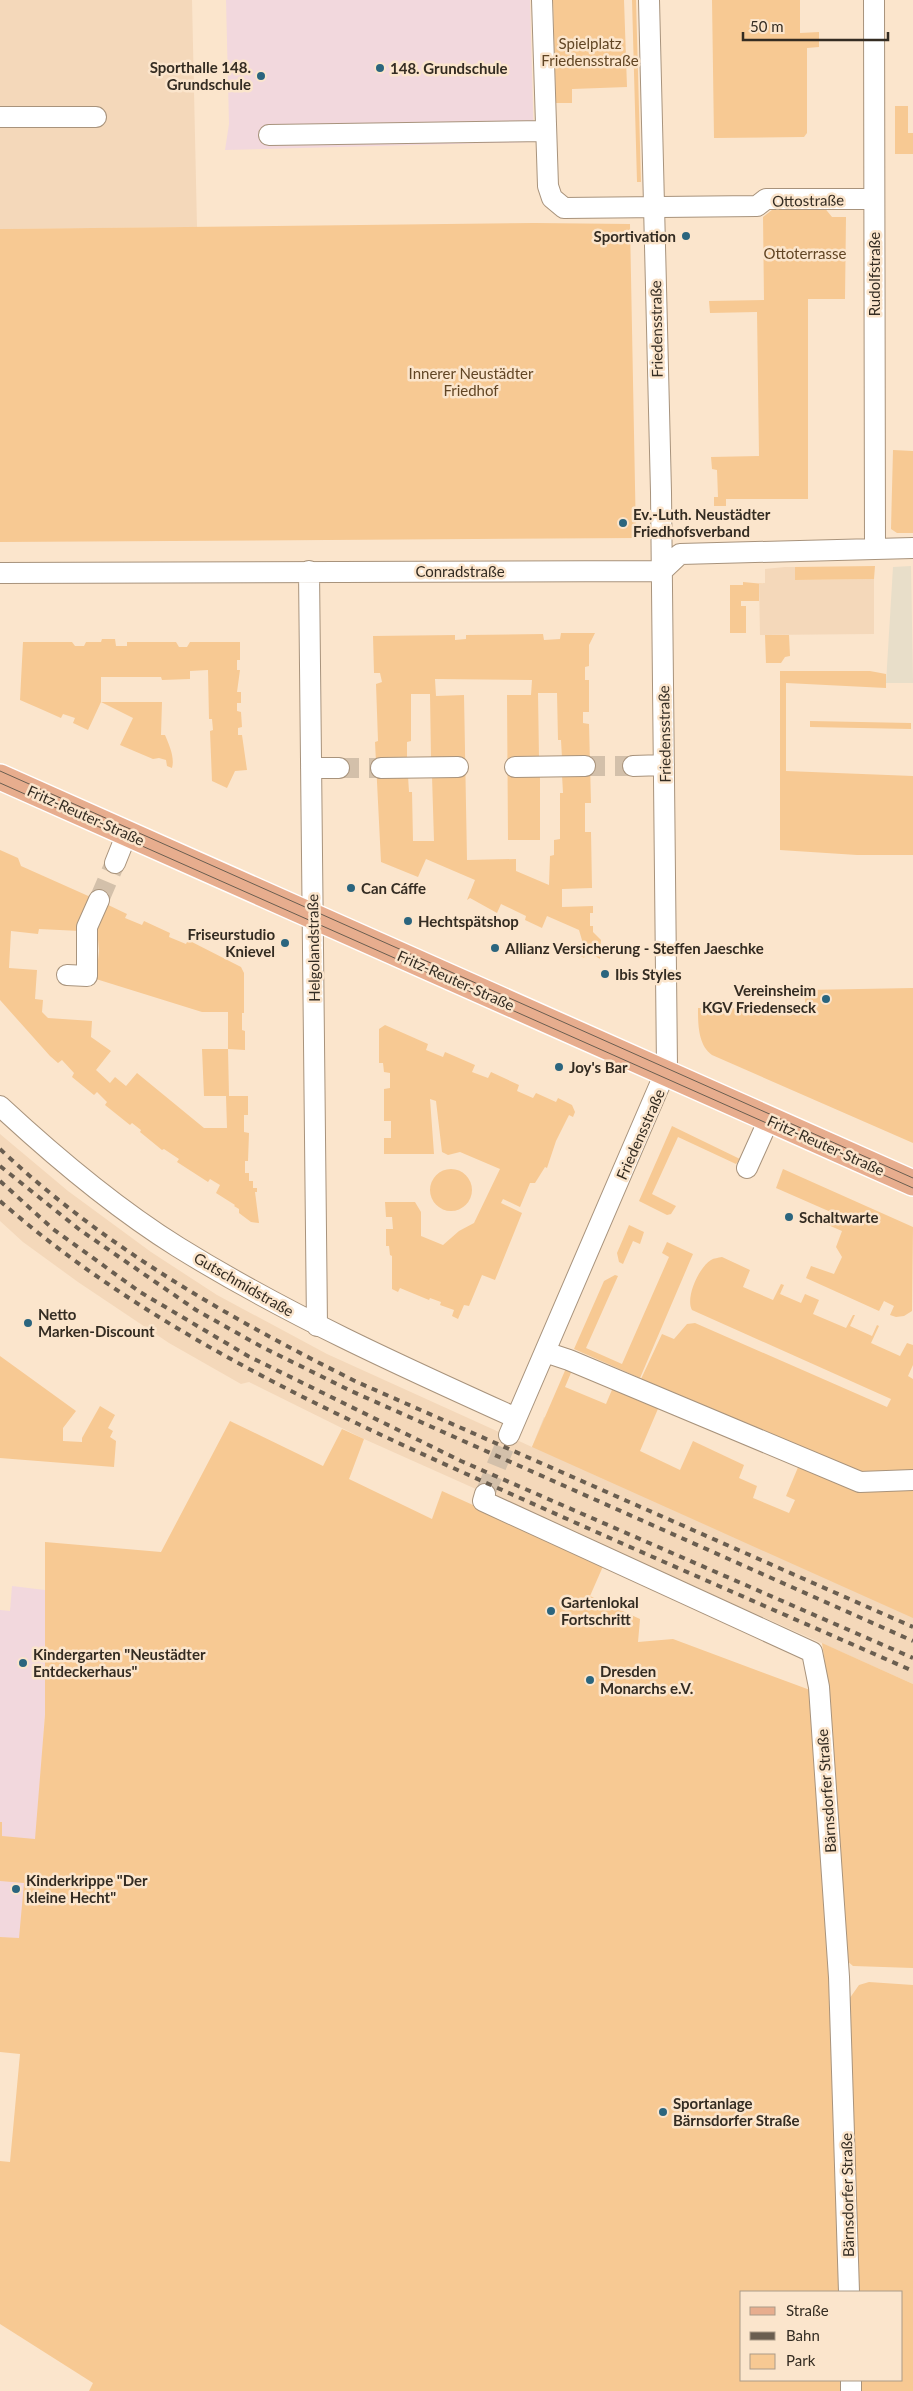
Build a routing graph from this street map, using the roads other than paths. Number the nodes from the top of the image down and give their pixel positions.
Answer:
1 (542, 0) edge
2 (649, 0) edge
3 (874, 0) edge
4 (0, 117) edge
5 (96, 117) dead end
6 (546, 131) junction
7 (269, 135) dead end
8 (874, 199) junction
9 (654, 208) junction
10 (875, 548) junction
11 (913, 548) edge
12 (309, 571) junction
13 (662, 571) junction
14 (0, 573) edge
15 (664, 765) junction
16 (585, 766) tunnel mouth
17 (633, 766) tunnel mouth
18 (458, 767) dead end
19 (515, 767) dead end
20 (311, 768) junction
21 (339, 768) tunnel mouth
22 (381, 768) tunnel mouth
23 (0, 777) edge
24 (127, 833) junction
25 (115, 863) tunnel mouth
26 (99, 900) tunnel mouth
27 (312, 916) junction
28 (67, 975) dead end
29 (666, 1073) junction
30 (0, 1106) edge
31 (768, 1119) junction
32 (747, 1168) dead end
33 (913, 1183) edge
34 (317, 1326) junction
35 (545, 1352) junction
36 (512, 1427) joint
37 (913, 1480) edge
38 (484, 1498) dead end
39 (849, 2291) edge

1 - 6 street, Ottostraße
2 - 9 street, Friedensstraße
3 - 8 street, Rudolfstraße
4 - 5 street
6 - 7 street
6 - 9 street, Ottostraße
8 - 9 street, Ottostraße
8 - 10 street, Rudolfstraße
9 - 13 street, Friedensstraße
10 - 11 street
10 - 13 street
12 - 13 street, Conradstraße
12 - 14 street, Conradstraße
12 - 20 street, Helgolandstraße
13 - 15 street, Friedensstraße
15 - 17 street
15 - 29 street, Friedensstraße
16 - 19 street
18 - 22 street
20 - 21 street
20 - 27 street, Helgolandstraße
23 - 24 main road, Fritz-Reuter-Straße
24 - 25 street
24 - 27 main road, Fritz-Reuter-Straße
26 - 28 street
27 - 29 main road, Fritz-Reuter-Straße
27 - 34 street, Helgolandstraße
29 - 31 main road, Fritz-Reuter-Straße
29 - 35 street, Friedensstraße
30 - 34 street, Gutschmidstraße
31 - 32 street
31 - 33 main road, Fritz-Reuter-Straße
34 - 36 street, Gutschmidstraße
35 - 36 street, Friedensstraße
35 - 37 street
38 - 39 street, Bärnsdorfer Straße

